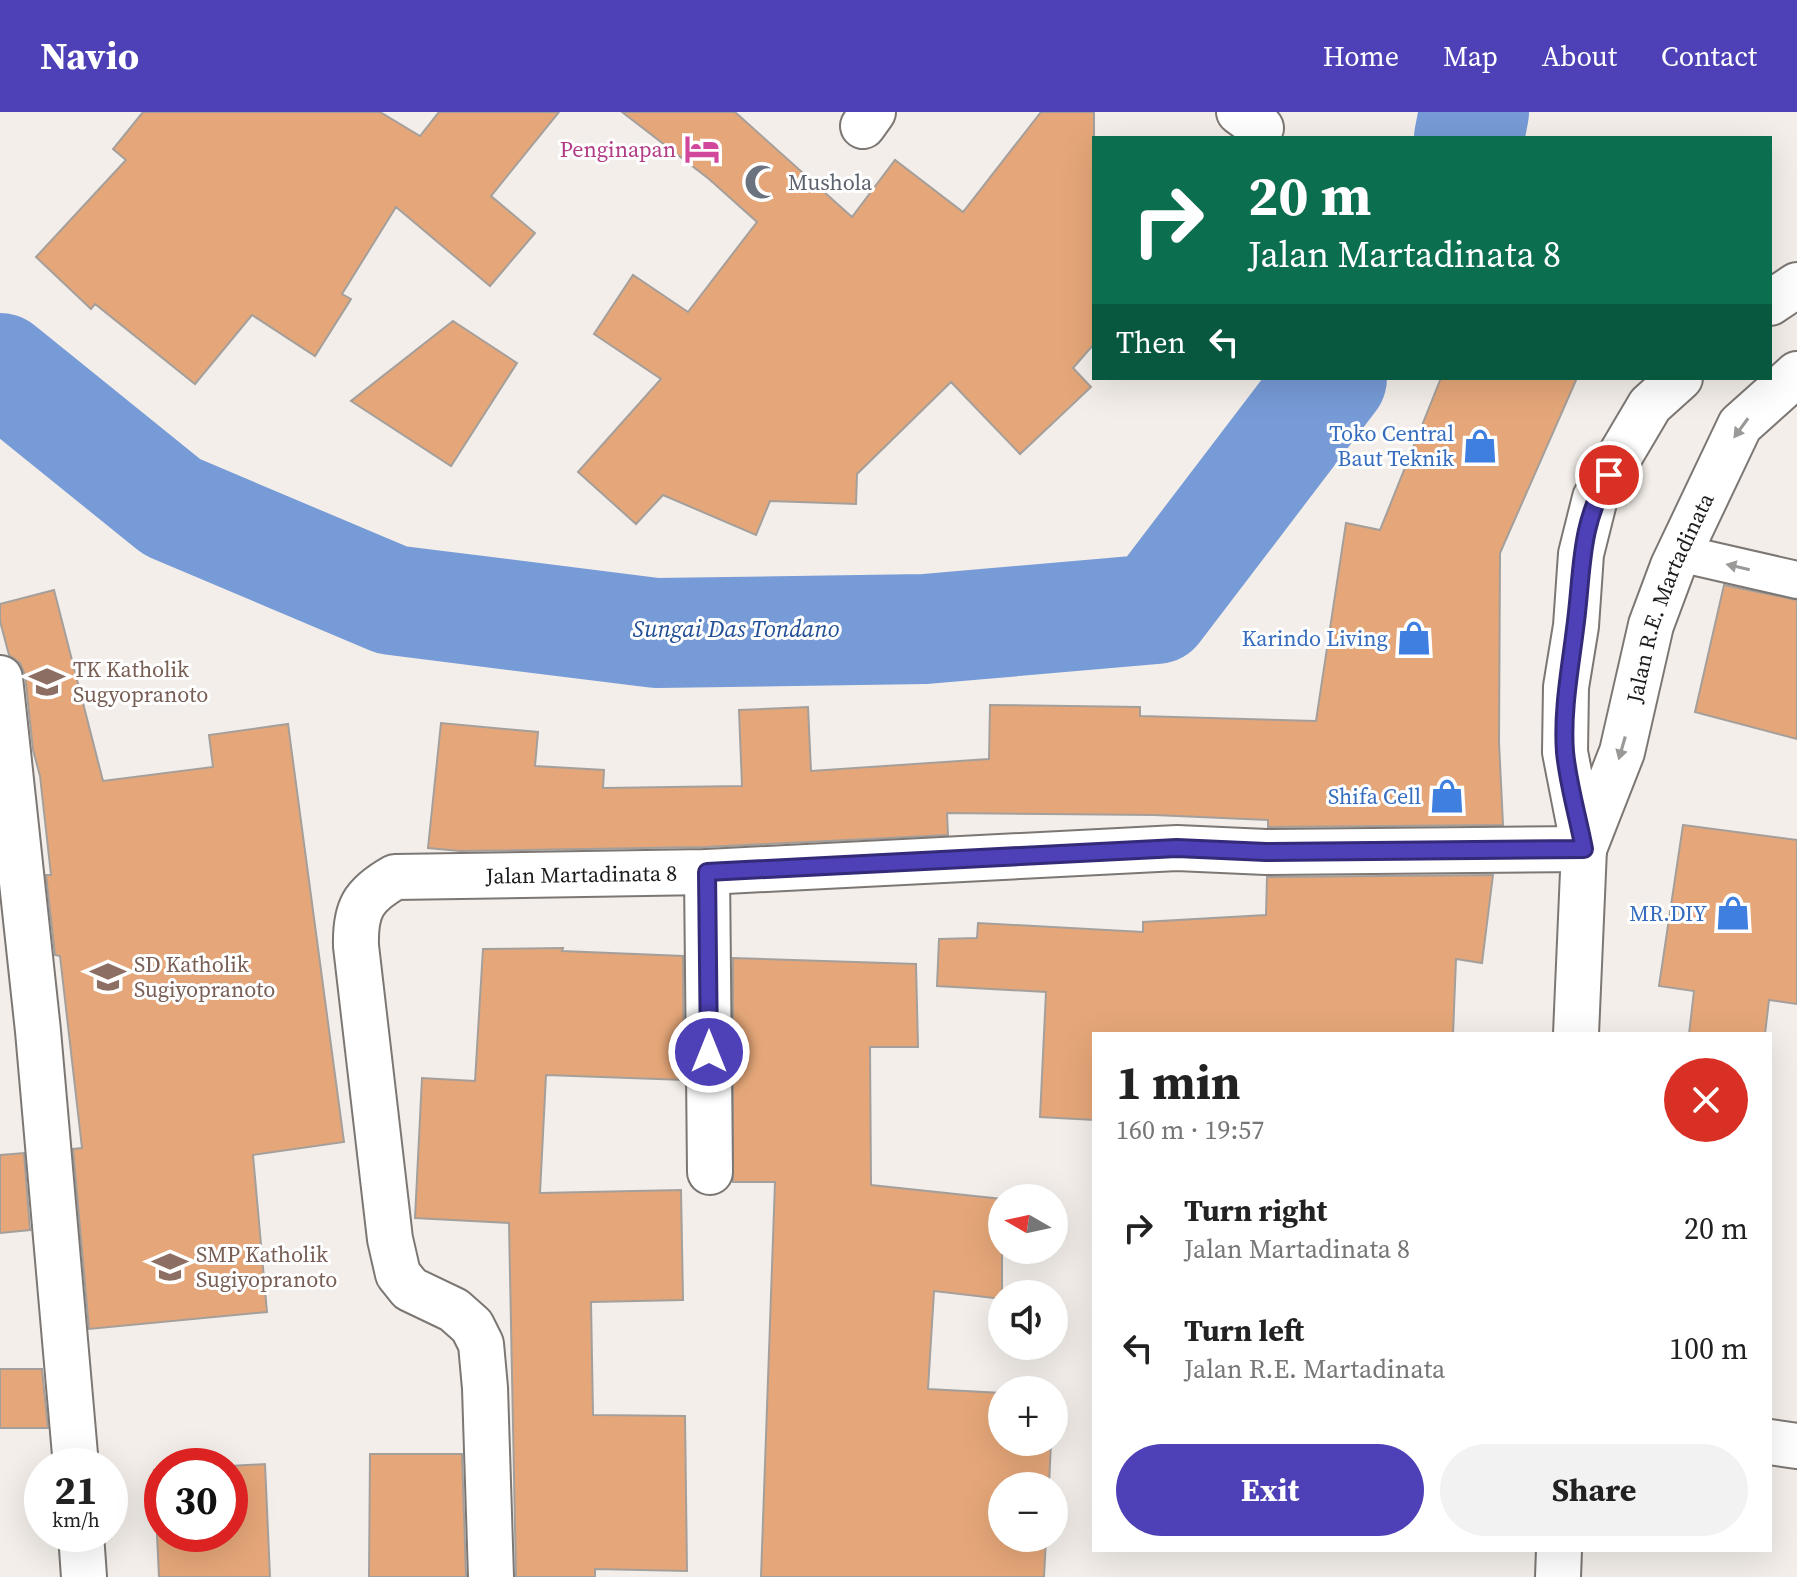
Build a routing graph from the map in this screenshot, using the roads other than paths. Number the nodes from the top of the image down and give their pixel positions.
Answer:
1 (1797, 285) edge
2 (1772, 302) edge
3 (1797, 374) edge
4 (1678, 380) edge
5 (1679, 553) junction
6 (1797, 580) edge
7 (0, 678) edge
8 (1584, 849) junction
9 (707, 872) junction
10 (1576, 1032) edge
11 (710, 1172) dead end
12 (1772, 1442) edge
13 (1797, 1446) edge
14 (74, 1448) edge
15 (82, 1552) edge
16 (1559, 1552) edge
17 (84, 1577) edge
18 (491, 1577) edge
19 (1558, 1577) edge

1 - 2 main road
3 -> 5 main road, Jalan R.E. Martadinata
4 - 8 main road, Jalan R.E. Martadinata
6 -> 5 lane
5 -> 8 main road, Jalan R.E. Martadinata
7 - 14 main road
8 - 9 main road, Jalan Martadinata 8
8 - 10 main road, Jalan R.E. Martadinata
9 - 11 main road
9 - 18 main road, Jalan Martadinata 8
12 - 13 main road
15 - 17 main road
16 - 19 main road

